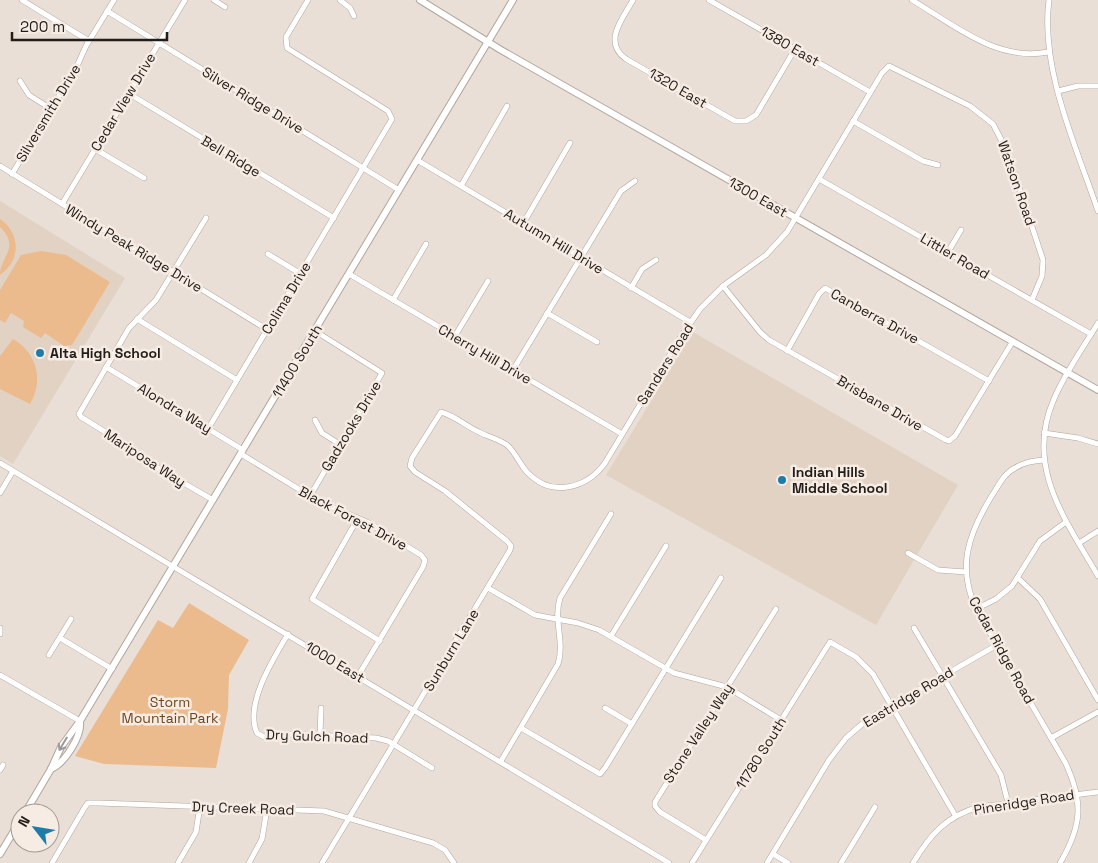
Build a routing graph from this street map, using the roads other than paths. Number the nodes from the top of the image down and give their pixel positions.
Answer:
1 (22, 0) edge
2 (114, 0) edge
3 (184, 0) edge
4 (214, 0) edge
5 (308, 0) edge
6 (340, 0) edge
7 (420, 0) edge
8 (513, 0) edge
9 (633, 0) edge
10 (709, 0) edge
11 (912, 0) edge
12 (1049, 0) edge
13 (225, 7) dead end
14 (107, 12) junction
15 (354, 16) dead end
16 (89, 41) junction
17 (488, 42) junction
18 (159, 43) junction
19 (795, 49) junction
20 (1048, 52) junction
21 (889, 66) joint
22 (20, 80) dead end
23 (1098, 86) edge
24 (1058, 91) junction
25 (870, 92) junction
26 (128, 93) junction
27 (507, 106) dead end
28 (51, 109) junction
29 (853, 121) junction
30 (570, 143) dead end
31 (95, 149) junction
32 (417, 160) junction
33 (0, 166) edge
34 (938, 166) dead end
35 (364, 168) junction
36 (12, 174) junction
37 (144, 178) dead end
38 (819, 179) junction
39 (635, 181) dead end
40 (461, 186) junction
41 (400, 190) junction
42 (62, 204) junction
43 (1098, 211) edge
44 (206, 218) dead end
45 (334, 218) junction
46 (796, 219) junction
47 (524, 222) junction
48 (961, 230) dead end
49 (426, 244) dead end
50 (948, 252) junction
51 (268, 254) dead end
52 (580, 258) junction
53 (656, 260) dead end
54 (173, 272) junction
55 (301, 274) junction
56 (349, 274) junction
57 (488, 281) dead end
58 (723, 286) junction
59 (631, 288) junction
60 (393, 300) junction
61 (1032, 300) junction
62 (547, 313) junction
63 (137, 319) junction
64 (690, 322) junction
65 (1098, 323) edge
66 (268, 330) junction
67 (315, 331) junction
68 (1091, 334) junction
69 (455, 336) junction
70 (1013, 341) junction
71 (597, 342) dead end
72 (787, 351) junction
73 (106, 367) junction
74 (513, 370) junction
75 (1068, 373) junction
76 (237, 380) junction
77 (989, 381) junction
78 (1098, 390) edge
79 (314, 420) dead end
80 (208, 428) junction
81 (1044, 433) junction
82 (622, 434) junction
83 (341, 444) junction
84 (1098, 444) edge
85 (242, 452) junction
86 (1044, 460) junction
87 (0, 463) edge
88 (410, 466) joint
89 (13, 471) junction
90 (0, 493) edge
91 (310, 496) junction
92 (213, 500) junction
93 (612, 514) dead end
94 (358, 518) junction
95 (1066, 522) junction
96 (1098, 531) edge
97 (1079, 543) junction
98 (666, 546) dead end
99 (908, 553) dead end
100 (173, 566) junction
101 (966, 572) junction
102 (1098, 576) edge
103 (720, 578) dead end
104 (1018, 579) junction
105 (488, 588) junction
106 (776, 608) dead end
107 (976, 609) junction
108 (71, 619) dead end
109 (558, 620) junction
110 (0, 628) edge
111 (914, 628) dead end
112 (0, 634) edge
113 (288, 634) junction
114 (612, 636) junction
115 (60, 638) junction
116 (380, 641) junction
117 (997, 645) junction
118 (49, 655) dead end
119 (666, 668) junction
120 (112, 669) junction
121 (0, 675) edge
122 (358, 676) junction
123 (943, 676) junction
124 (727, 687) junction
125 (1098, 700) edge
126 (892, 705) junction
127 (321, 708) dead end
128 (605, 708) dead end
129 (414, 709) junction
130 (1098, 712) edge
131 (781, 720) junction
132 (80, 721) junction
133 (632, 724) junction
134 (521, 728) junction
135 (320, 735) junction
136 (1051, 738) junction
137 (393, 744) junction
138 (501, 761) junction
139 (432, 768) dead end
140 (1098, 792) edge
141 (1076, 794) junction
142 (31, 803) edge
143 (1008, 803) junction
144 (200, 806) junction
145 (875, 806) dead end
146 (267, 809) junction
147 (955, 815) junction
148 (349, 817) junction
149 (10, 838) edge
150 (706, 840) junction
151 (0, 854) edge
152 (773, 854) junction
153 (52, 863) edge
154 (178, 863) edge
155 (249, 863) edge
156 (322, 863) edge
157 (454, 863) edge
158 (669, 863) edge
159 (692, 863) edge
160 (767, 863) edge
161 (788, 863) edge
162 (842, 863) edge
163 (913, 863) edge
164 (1060, 863) edge

1 - 16 street
2 - 14 street, Silversmith Drive
3 - 18 street, Cedar View Drive
4 - 13 street
5 - 35 street, Colima Drive
6 - 15 street
7 - 17 main road, 1300 East
8 - 17 main road, 11400 South
9 - 19 street, 1320 East
10 - 19 street, 1380 East
11 - 20 street
12 - 20 street
14 - 16 street, Silversmith Drive
14 - 18 street, Silver Ridge Drive
16 - 28 street, Silversmith Drive
17 - 32 main road, 11400 South
17 - 46 main road, 1300 East
18 - 26 street, Cedar View Drive
18 - 35 street, Silver Ridge Drive
19 - 25 street, 1380 East
20 - 24 street
21 - 25 street, Sanders Road
21 - 61 street, Watson Road
22 - 28 street
23 - 24 street
24 - 43 street
25 - 29 street, Sanders Road
26 - 31 street, Cedar View Drive
26 - 45 street, Bell Ridge
27 - 40 street
28 - 36 street, Silversmith Drive
29 - 34 street
29 - 38 street, Sanders Road
30 - 47 street
31 - 37 street
31 - 42 street, Cedar View Drive
32 - 40 street, Autumn Hill Drive
32 - 41 main road, 11400 South
33 - 36 street, Windy Peak Ridge Drive
35 - 41 street, Silver Ridge Drive
35 - 45 street, Colima Drive
36 - 42 street, Windy Peak Ridge Drive
38 - 46 street, Sanders Road
38 - 50 street, Littler Road
39 - 52 street
40 - 47 street, Autumn Hill Drive
41 - 56 main road, 11400 South
42 - 54 street, Windy Peak Ridge Drive
44 - 54 street
45 - 55 street, Colima Drive
46 - 58 street, Sanders Road
46 - 70 main road, 1300 East
47 - 52 street, Autumn Hill Drive
48 - 50 street
49 - 60 street
50 - 61 street, Littler Road
51 - 55 street
52 - 59 street, Autumn Hill Drive
52 - 62 street
53 - 59 street
54 - 63 street
54 - 66 street, Windy Peak Ridge Drive
55 - 66 street, Colima Drive
56 - 60 street, Cherry Hill Drive
56 - 67 main road, 11400 South
57 - 69 street
58 - 64 street, Sanders Road
58 - 72 street, Brisbane Drive
59 - 64 street, Autumn Hill Drive
60 - 69 street, Cherry Hill Drive
61 - 68 street, Littler Road
62 - 71 street
62 - 74 street
63 - 73 street
63 - 76 street
64 - 82 street, Sanders Road
65 - 68 street
66 - 76 street, Colima Drive
67 - 83 street, Gadzooks Drive
67 - 85 main road, 11400 South
68 - 75 street
69 - 74 street, Cherry Hill Drive
70 - 75 main road, 1300 East
70 - 77 street, Brisbane Drive
72 - 77 street, Brisbane Drive
72 - 77 street, Canberra Drive
73 - 80 street, Alondra Way
73 - 92 street, Mariposa Way
74 - 82 street, Cherry Hill Drive
75 - 78 main road, 1300 East
75 - 81 street
76 - 80 street, Colima Drive
79 - 83 street
80 - 85 street, Alondra Way
81 - 84 street
81 - 86 street
82 - 88 street, Sanders Road
83 - 91 street, Gadzooks Drive
85 - 91 street, Black Forest Drive
85 - 92 main road, 11400 South
86 - 95 street
86 - 101 street, Cedar Ridge Road
87 - 89 street, 1000 East
88 - 105 street, Sunburn Lane
89 - 90 street
89 - 100 street, 1000 East
91 - 94 street, Black Forest Drive
92 - 100 main road, 11400 South
93 - 109 street
94 - 116 street, Black Forest Drive
94 - 116 street
95 - 97 street
95 - 104 street
96 - 97 street
97 - 102 street
98 - 114 street
99 - 101 street
100 - 113 street, 1000 East
100 - 120 main road, 11400 South
101 - 107 street, Cedar Ridge Road
103 - 119 street
104 - 107 street
104 - 125 street
105 - 109 street
105 - 129 street, Sunburn Lane
106 - 124 street, Stone Valley Way
107 - 117 street, Cedar Ridge Road
108 - 115 street
109 - 114 street
109 - 134 street
110 - 112 street
111 - 123 street
113 - 122 street, 1000 East
113 - 135 street, Dry Gulch Road
114 - 119 street
115 - 118 street
115 - 120 street
116 - 122 street, Black Forest Drive
117 - 123 street, Eastridge Road
117 - 136 street, Cedar Ridge Road
119 - 124 street
119 - 133 street
120 - 132 main road, 11400 South
121 - 132 street
122 - 129 street, 1000 East
123 - 126 street, Eastridge Road
123 - 143 street
124 - 131 street
124 - 150 street, Stone Valley Way
126 - 131 street, 11780 South
126 - 147 street
126 - 152 street, Eastridge Road
127 - 135 street
128 - 133 street
129 - 137 street, Sunburn Lane
129 - 138 street, 1000 East
130 - 136 street
131 - 150 street, 11780 South
132 - 142 main road, 11400 South
133 - 134 street
134 - 138 street
135 - 137 street, Dry Gulch Road
136 - 141 street, Cedar Ridge Road
137 - 139 street, Dry Gulch Road
137 - 148 street, Sunburn Lane
138 - 158 street, 1000 East
140 - 141 street, Pineridge Road
141 - 143 street, Pineridge Road
141 - 164 street, Cedar Ridge Road
143 - 147 street, Pineridge Road
144 - 146 street, Dry Creek Road
144 - 153 street, Dry Creek Road
144 - 154 street
145 - 162 street
146 - 148 street, Dry Creek Road
146 - 155 street
147 - 163 street, Pineridge Road
148 - 156 street, Sunburn Lane
148 - 157 street, Dry Creek Road
149 - 151 main road
150 - 159 street, 11780 South
152 - 160 street, Eastridge Road
152 - 161 street

